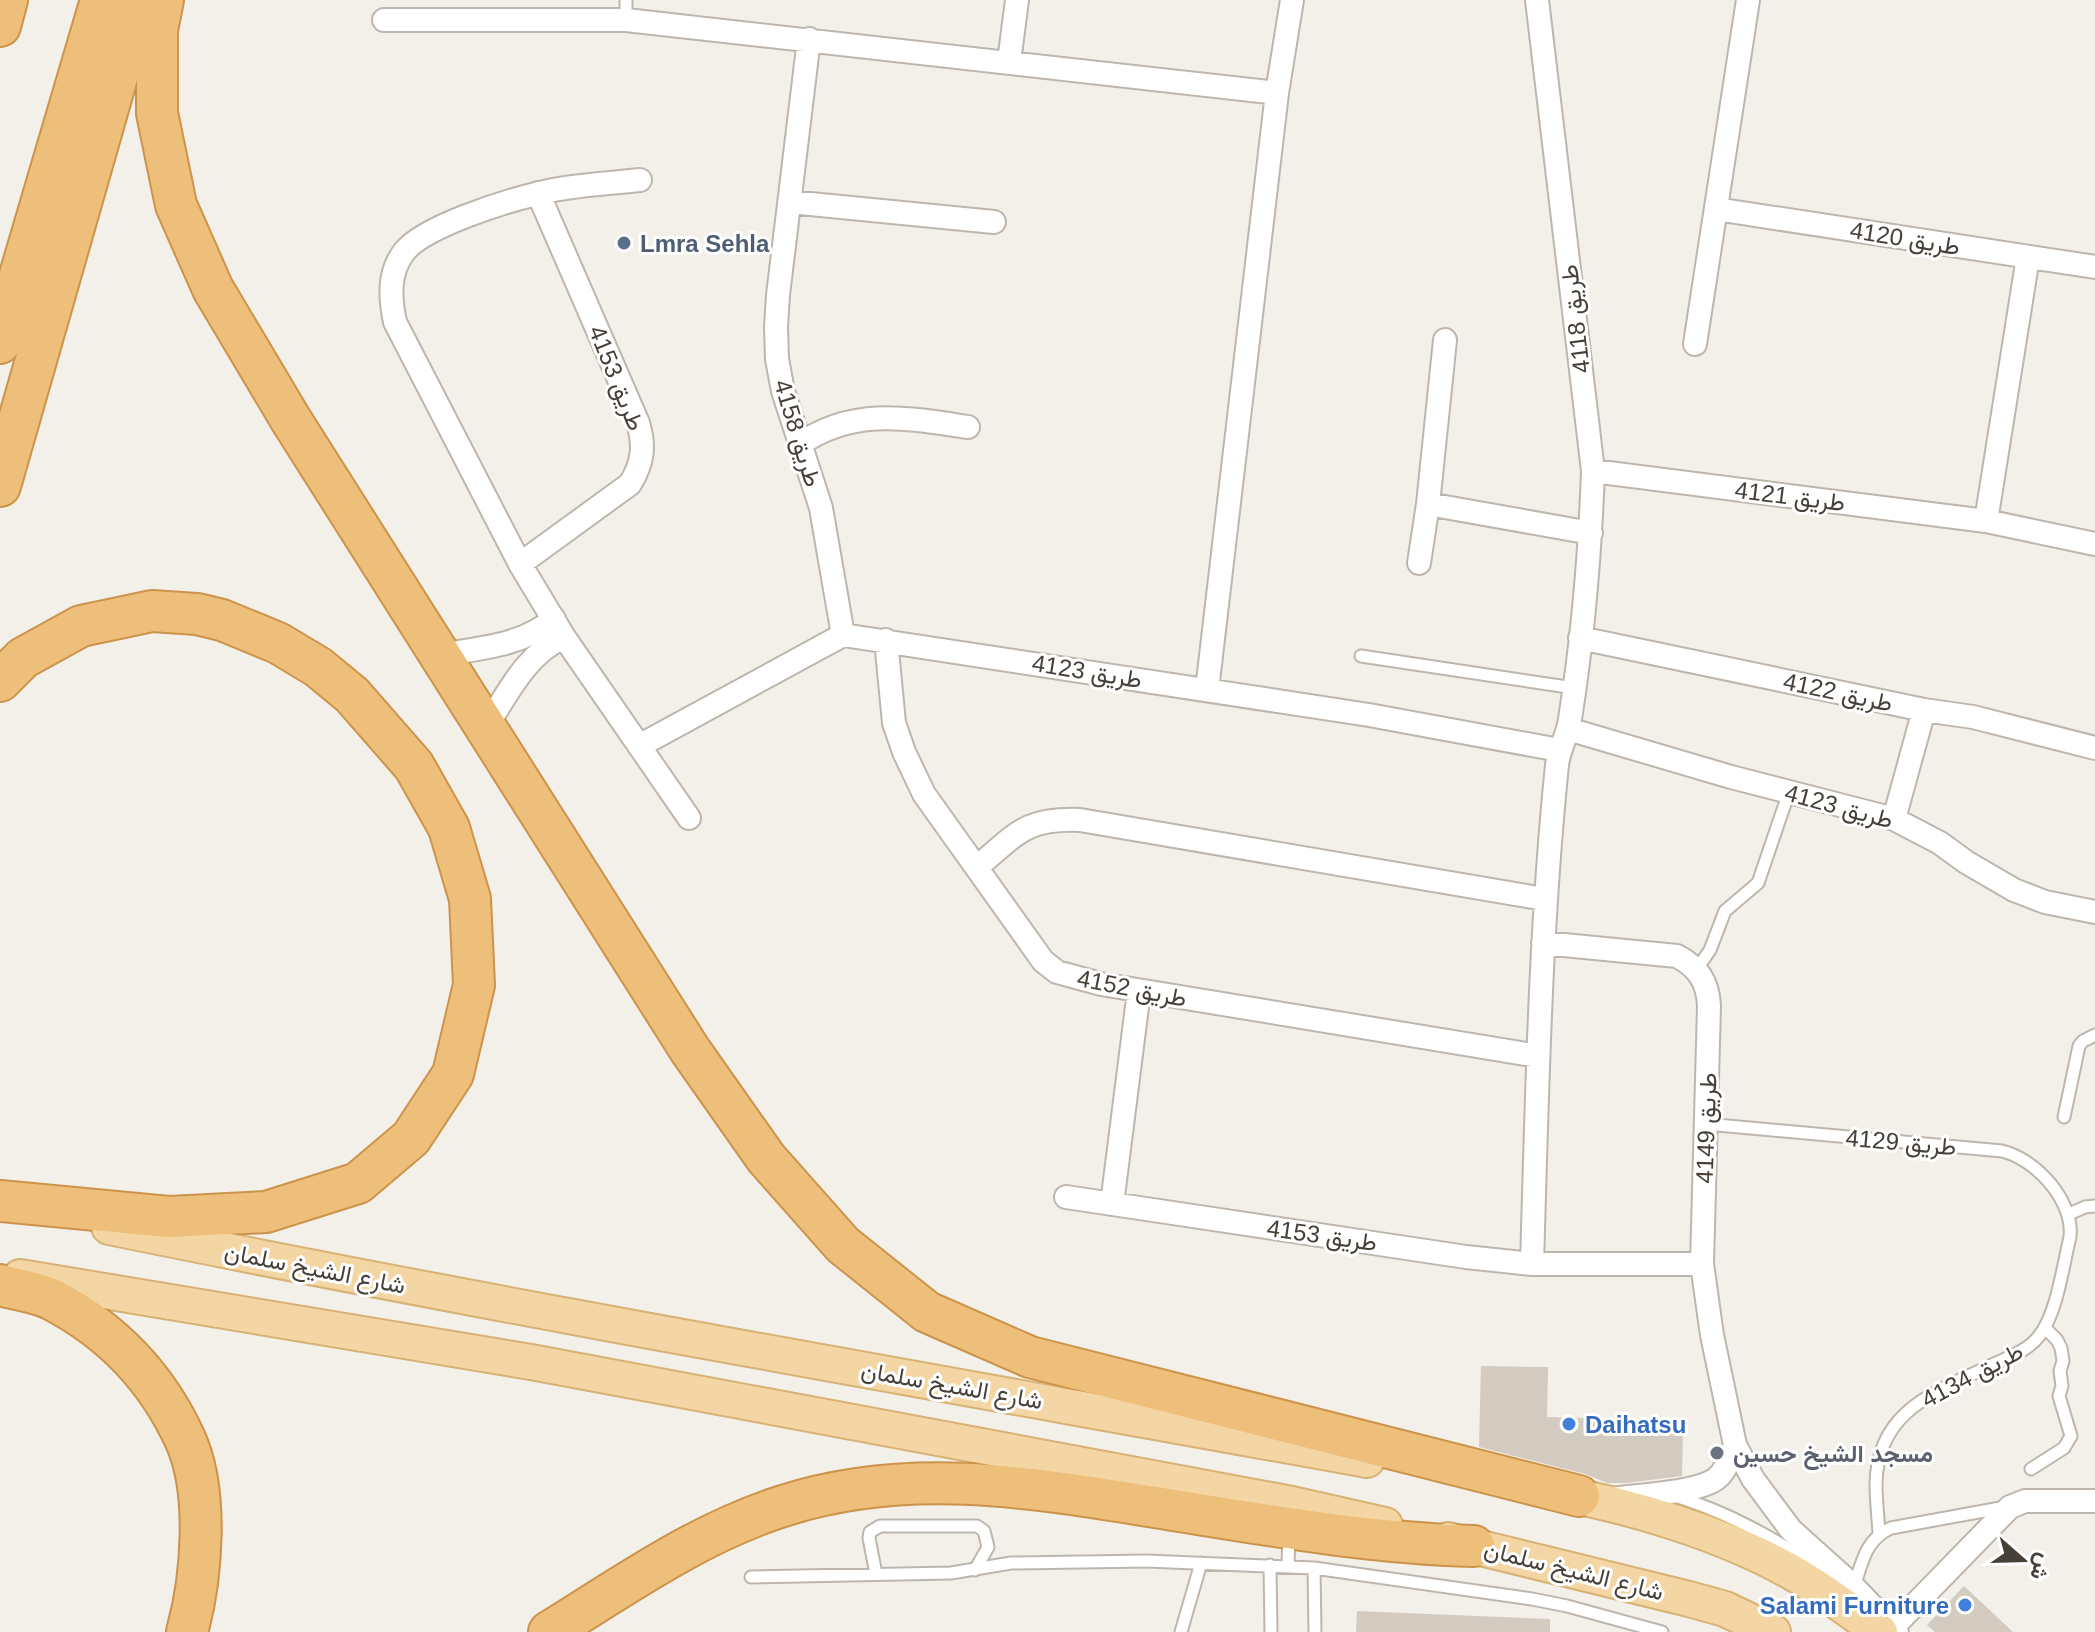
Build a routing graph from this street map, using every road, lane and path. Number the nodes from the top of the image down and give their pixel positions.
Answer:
1 (7, 0) edge
2 (101, 0) edge
3 (139, 0) edge
4 (163, 0) edge
5 (1017, 0) edge
6 (1292, 0) edge
7 (1537, 0) edge
8 (1748, 0) edge
9 (626, 10) edge
10 (384, 20) dead end
11 (0, 26) edge
12 (809, 39) junction
13 (1009, 62) junction
14 (1277, 93) junction
15 (640, 180) dead end
16 (538, 193) junction
17 (790, 202) junction
18 (1716, 209) junction
19 (994, 222) dead end
20 (2028, 257) junction
21 (2095, 267) edge
22 (1445, 340) dead end
23 (0, 343) edge
24 (1695, 344) dead end
25 (968, 427) dead end
26 (800, 444) junction
27 (1593, 471) junction
28 (0, 486) edge
29 (1428, 504) junction
30 (1986, 521) junction
31 (1591, 533) junction
32 (2095, 544) edge
33 (1419, 563) dead end
34 (520, 564) junction
35 (559, 628) junction
36 (843, 635) junction
37 (1580, 638) junction
38 (886, 640) junction
39 (440, 655) junction
40 (1361, 656) dead end
41 (0, 681) edge
42 (1574, 688) junction
43 (1207, 690) junction
44 (1924, 710) junction
45 (486, 727) junction
46 (1568, 729) junction
47 (639, 746) junction
48 (2095, 748) edge
49 (1559, 750) junction
50 (1789, 792) junction
51 (689, 818) dead end
52 (1894, 819) junction
53 (977, 867) junction
54 (1544, 899) junction
55 (2095, 912) edge
56 (1543, 943) junction
57 (1697, 969) junction
58 (1139, 991) junction
59 (2095, 1035) edge
60 (1538, 1056) junction
61 (2064, 1117) dead end
62 (1706, 1124) junction
63 (1066, 1197) dead end
64 (0, 1203) edge
65 (1112, 1204) junction
66 (2095, 1206) edge
67 (2069, 1214) junction
68 (1532, 1264) junction
69 (1702, 1264) junction
70 (0, 1274) edge
71 (0, 1285) edge
72 (2045, 1328) junction
73 (1735, 1445) junction
74 (2031, 1469) dead end
75 (1660, 1492) junction
76 (1589, 1499) junction
77 (2095, 1501) edge
78 (2010, 1507) junction
79 (1290, 1533) junction
80 (1879, 1533) junction
81 (1474, 1546) joint
82 (1201, 1563) junction
83 (1270, 1565) junction
84 (1314, 1568) junction
85 (975, 1570) junction
86 (876, 1574) junction
87 (751, 1577) dead end
88 (1859, 1592) junction
89 (1890, 1630) edge
90 (187, 1632) edge
91 (549, 1632) edge
92 (1181, 1632) edge
93 (1271, 1632) edge
94 (1315, 1632) edge
95 (1662, 1632) edge
96 (1773, 1632) edge

1 - 11 highway
2 - 23 highway
3 - 28 highway
4 - 39 highway
5 - 13 street
6 - 14 street
7 - 27 street, طريق 4118
8 - 18 street
9 - 10 street
9 - 12 street
12 - 13 street
12 - 17 street, طريق 4158
13 - 14 street
14 - 43 street
15 - 16 street
16 - 34 street, طريق 4153
16 - 34 street
17 - 19 street
17 - 26 street, طريق 4158
18 - 20 street, طريق 4120
18 - 24 street
20 - 21 street, طريق 4120
20 - 30 street
22 - 29 street
25 - 26 street
26 - 36 street, طريق 4158
27 - 30 street, طريق 4121
27 - 31 street, طريق 4118
29 - 31 street
29 - 33 street
30 - 32 street, طريق 4121
31 - 37 street, طريق 4118
34 - 35 street
35 - 39 street
35 - 45 street
35 - 47 street
36 - 38 street, طريق 4123
36 - 47 street
37 - 42 street
37 - 44 street, طريق 4122
38 - 43 street, طريق 4123
38 - 53 street, طريق 4152
39 - 45 highway
40 - 42 lane
41 - 64 highway
42 - 46 street
43 - 49 street, طريق 4123
44 - 48 street, طريق 4122
44 - 52 street
45 - 76 highway
46 - 49 street
46 - 50 street, طريق 4123
47 - 51 street
49 - 54 street
50 - 52 street, طريق 4123
50 - 57 lane
52 - 55 street, طريق 4123
53 - 54 street
53 - 58 street, طريق 4152
54 - 56 street
56 - 57 street
56 - 60 street
57 - 62 street, طريق 4149
58 - 60 street, طريق 4152
58 - 65 street
59 - 61 lane
60 - 68 street
62 - 67 lane, طريق 4129
62 - 69 street, طريق 4149
63 - 65 street, طريق 4153
64 - 76 main road, شارع الشيخ سلمان
65 - 68 street, طريق 4153
66 - 67 lane
67 - 72 lane, طريق 4134
68 - 69 street, طريق 4153
69 - 73 street, طريق 4149
70 - 79 main road
71 - 90 highway
72 - 74 lane
72 - 80 lane, طريق 4134
73 - 75 street
73 - 88 street, طريق 4149
75 - 76 street
75 - 88 lane
76 - 89 main road, شارع الشيخ سلمان
77 - 78 street
78 - 80 lane
78 - 89 street
79 - 81 highway
79 - 83 lane
79 - 84 lane
79 - 91 highway
80 - 88 lane
81 - 96 main road, شارع الشيخ سلمان
82 - 83 lane
82 - 85 lane
82 - 92 lane
83 - 93 lane
84 - 94 lane
84 - 95 lane
85 - 86 lane
85 - 86 lane
86 - 87 lane
88 - 89 street, طريق 4149

